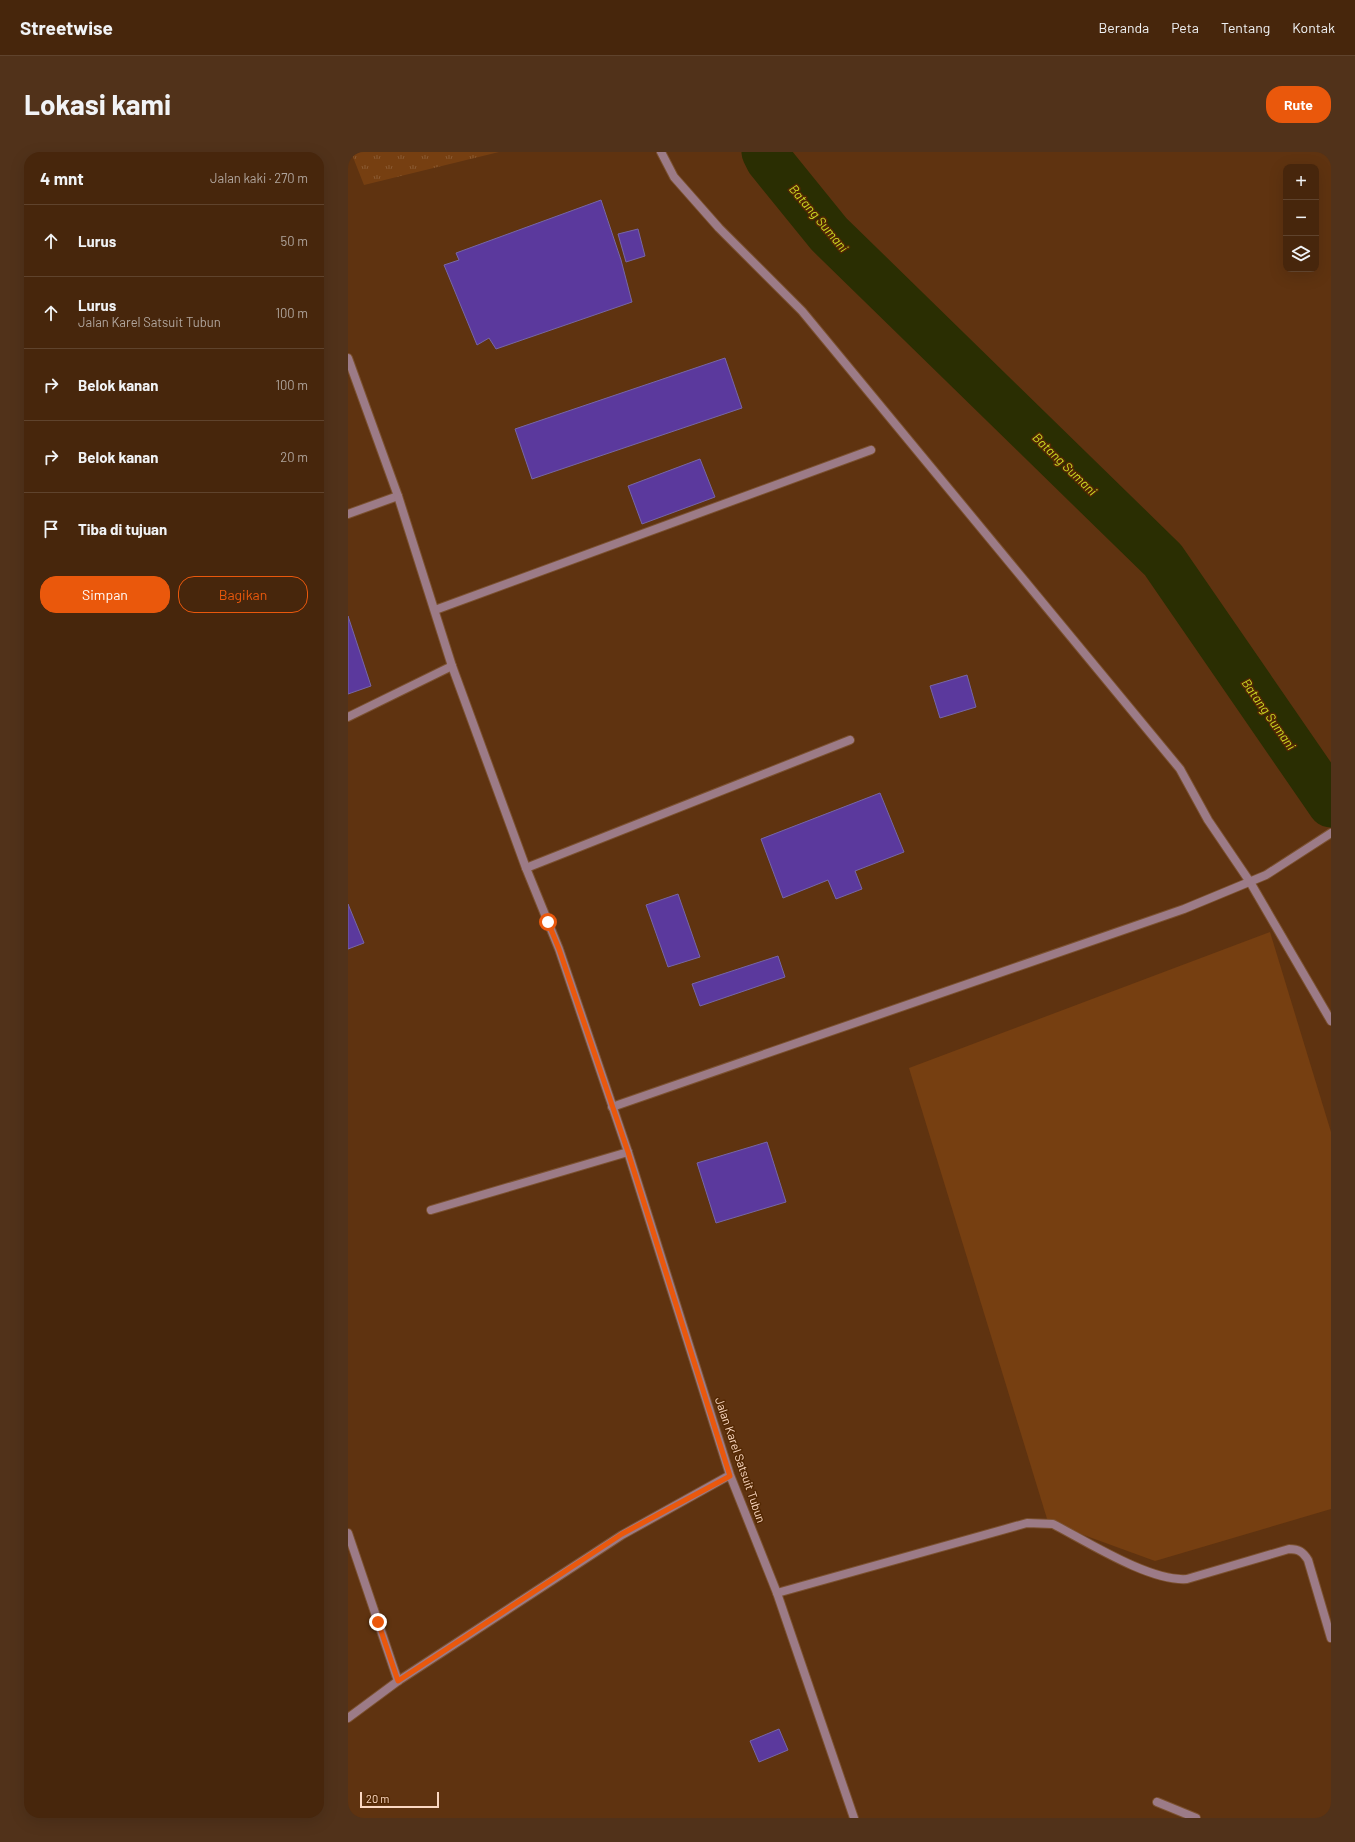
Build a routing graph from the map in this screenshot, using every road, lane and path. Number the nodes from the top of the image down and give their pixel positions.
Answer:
1 (661, 152) edge
2 (348, 358) edge
3 (870, 450) dead end
4 (398, 496) junction
5 (348, 514) edge
6 (435, 610) junction
7 (452, 666) junction
8 (348, 717) edge
9 (850, 740) dead end
10 (1331, 833) edge
11 (526, 868) junction
12 (1250, 882) junction
13 (1331, 1021) edge
14 (612, 1108) junction
15 (628, 1152) junction
16 (431, 1210) dead end
17 (730, 1476) junction
18 (348, 1533) edge
19 (777, 1593) junction
20 (1331, 1638) edge
21 (398, 1681) junction
22 (348, 1718) edge
23 (1157, 1802) dead end
24 (854, 1818) edge
25 (1196, 1818) edge

1 - 12 street
2 - 4 street, Jalan Karel Satsuit Tubun
3 - 6 street
4 - 5 street
4 - 6 street, Jalan Karel Satsuit Tubun
6 - 7 street, Jalan Karel Satsuit Tubun
7 - 8 street
7 - 11 street, Jalan Karel Satsuit Tubun
9 - 11 street
10 - 12 street
11 - 14 street, Jalan Karel Satsuit Tubun
12 - 13 street
12 - 14 street
14 - 15 street, Jalan Karel Satsuit Tubun
15 - 16 street
15 - 17 street, Jalan Karel Satsuit Tubun
17 - 19 street, Jalan Karel Satsuit Tubun
17 - 21 street
18 - 21 street
19 - 20 street
19 - 24 street, Jalan Karel Satsuit Tubun
21 - 22 street
23 - 25 street

